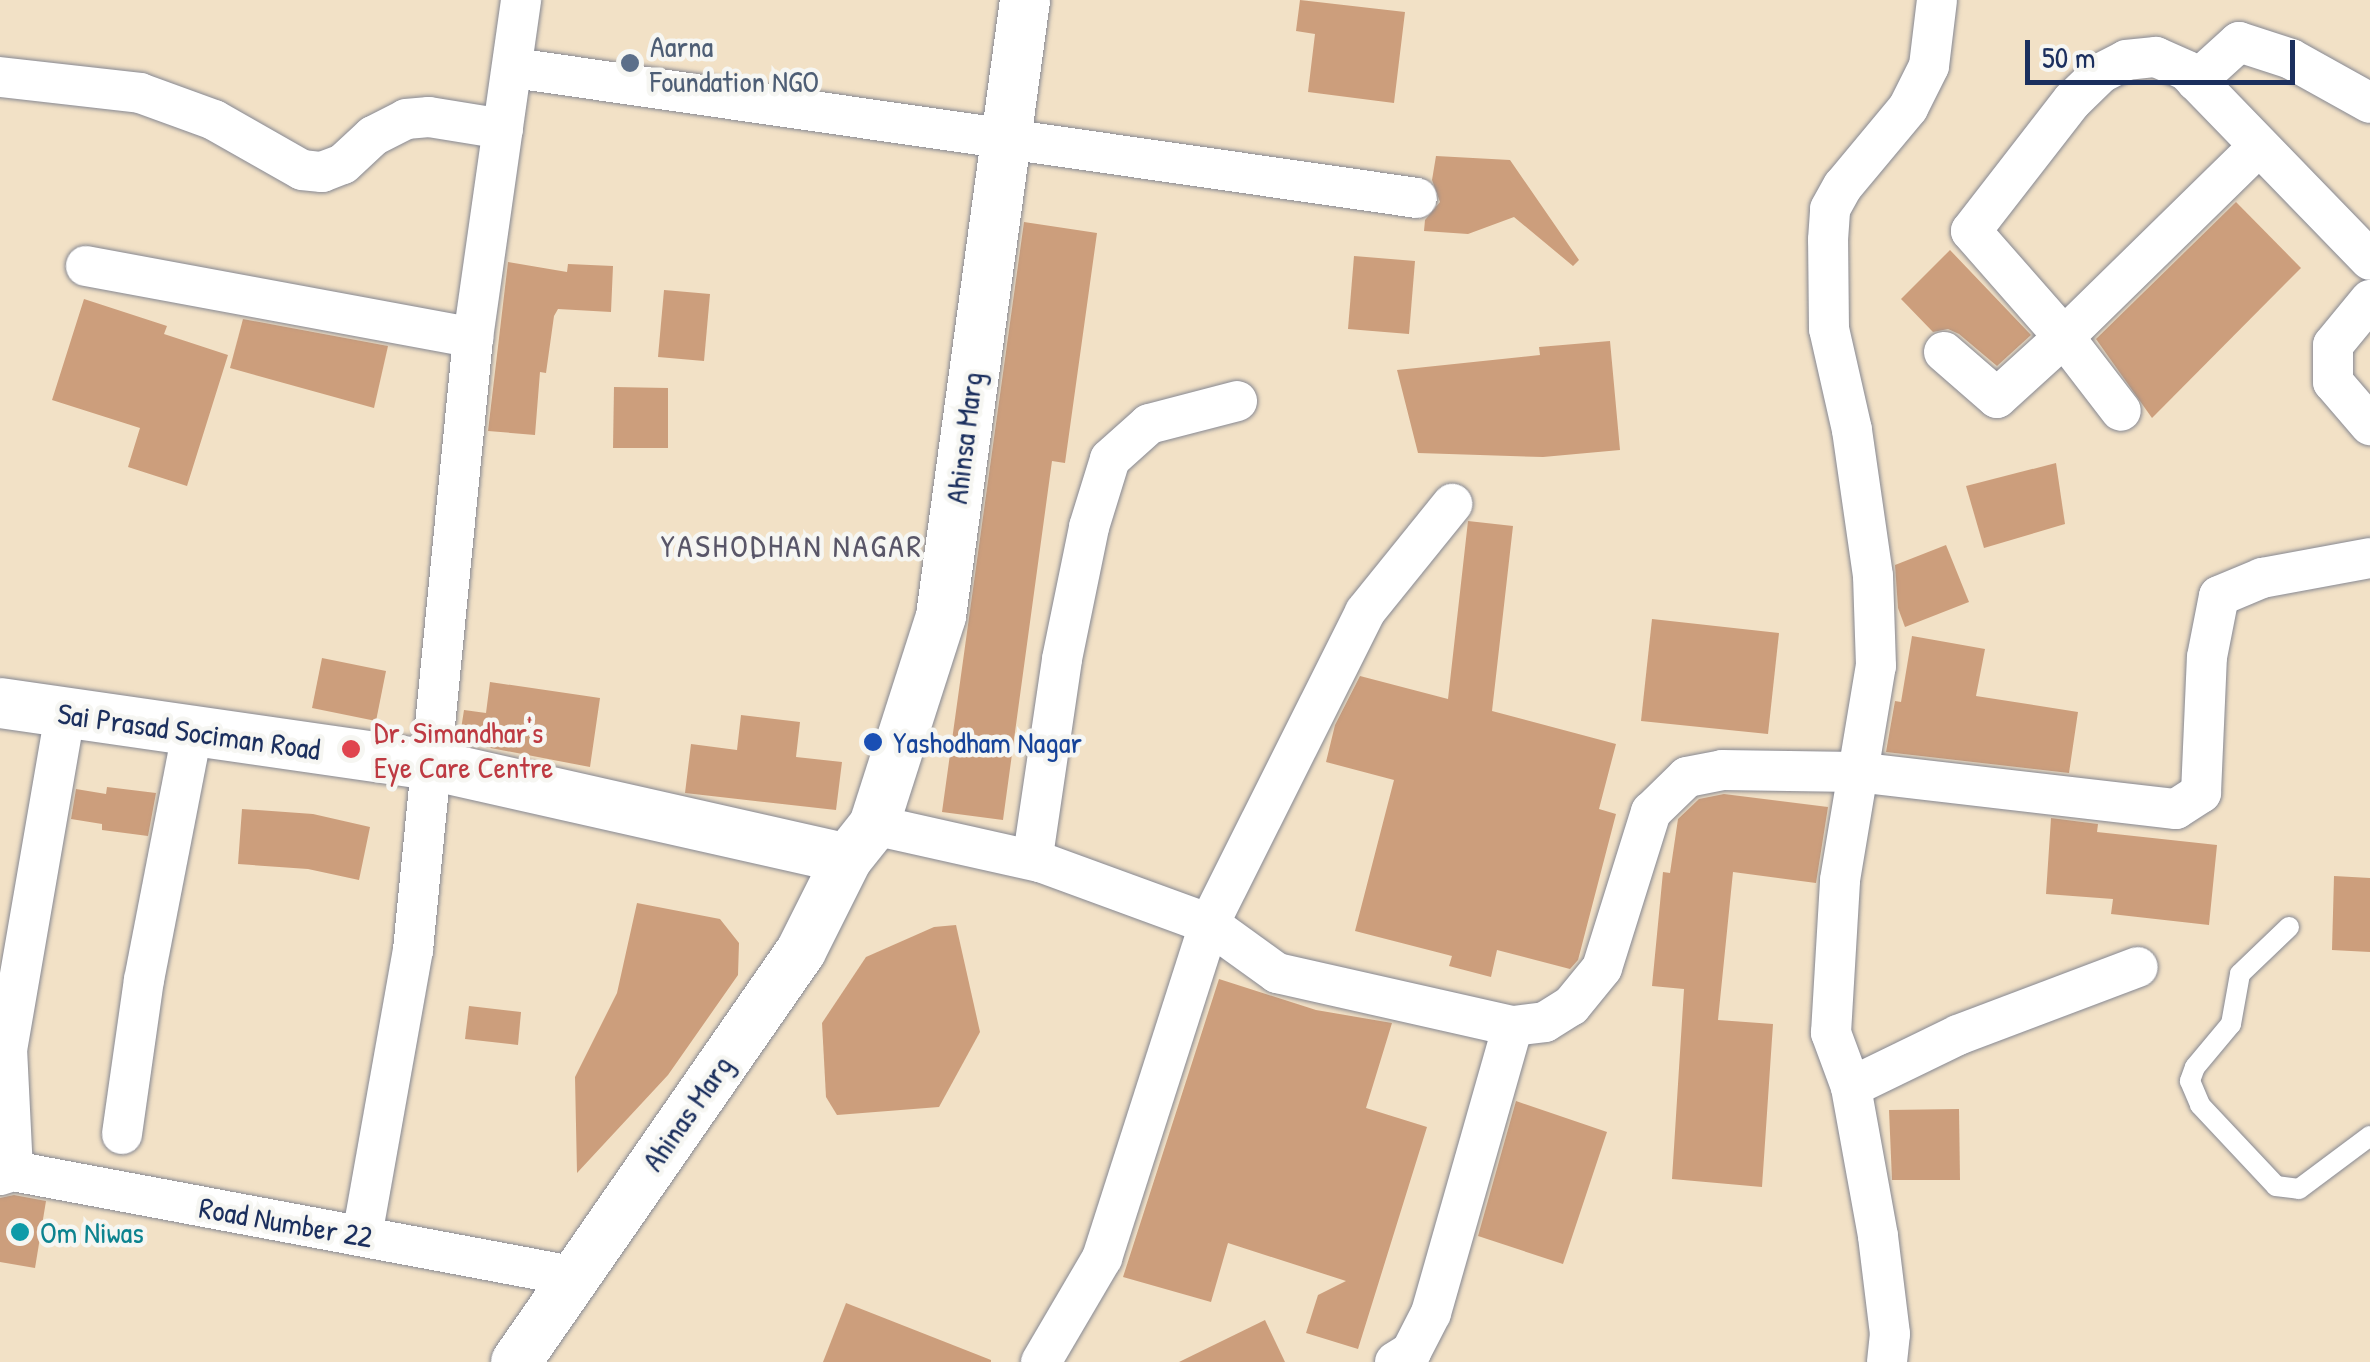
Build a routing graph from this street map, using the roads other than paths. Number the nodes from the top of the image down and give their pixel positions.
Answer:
1 (521, 0) edge
2 (1025, 0) edge
3 (1932, 4) edge
4 (514, 68) junction
5 (0, 77) edge
6 (2196, 81) junction
7 (2370, 103) edge
8 (503, 128) junction
9 (1003, 136) junction
10 (2258, 147) junction
11 (1417, 198) dead end
12 (2370, 260) edge
13 (86, 266) dead end
14 (2370, 300) edge
15 (473, 338) junction
16 (2064, 338) junction
17 (1944, 352) dead end
18 (1238, 401) dead end
19 (2121, 411) dead end
20 (2370, 425) edge
21 (1452, 504) dead end
22 (2370, 558) edge
23 (0, 704) edge
24 (65, 714) junction
25 (192, 732) junction
26 (431, 765) junction
27 (1856, 772) junction
28 (860, 842) junction
29 (1040, 862) junction
30 (1209, 924) junction
31 (2289, 927) dead end
32 (2138, 967) dead end
33 (1513, 1026) junction
34 (1851, 1087) junction
35 (122, 1134) dead end
36 (2370, 1136) edge
37 (6, 1173) edge
38 (362, 1236) junction
39 (572, 1276) junction
40 (516, 1362) edge
41 (1041, 1362) edge
42 (1395, 1362) edge
43 (1887, 1362) edge

1 - 4 street
2 - 9 street, Ahinsa Marg
3 - 27 street
4 - 8 street
4 - 9 street
5 - 8 street
6 - 7 street
6 - 10 street
6 - 16 street
8 - 15 street
9 - 11 street
9 - 28 street, Ahinsa Marg
10 - 12 street
10 - 16 street
13 - 15 street
14 - 20 street
15 - 26 street
16 - 17 street
16 - 19 street
18 - 29 street
21 - 30 street
22 - 27 street
23 - 24 street, Sai Prasad Sociman Road
24 - 25 street, Sai Prasad Sociman Road
24 - 37 street
25 - 26 street, Sai Prasad Sociman Road
25 - 35 street
26 - 28 street, Sai Prasad Sociman Road
26 - 38 street
27 - 33 street
27 - 34 street
28 - 29 street
28 - 39 street, Ahinas Marg
29 - 30 street
30 - 33 street
30 - 41 street
31 - 36 lane
32 - 34 street
33 - 42 street
34 - 43 street
37 - 38 street, Road Number 22
38 - 39 street, Road Number 22
39 - 40 street, Ahinas Marg

